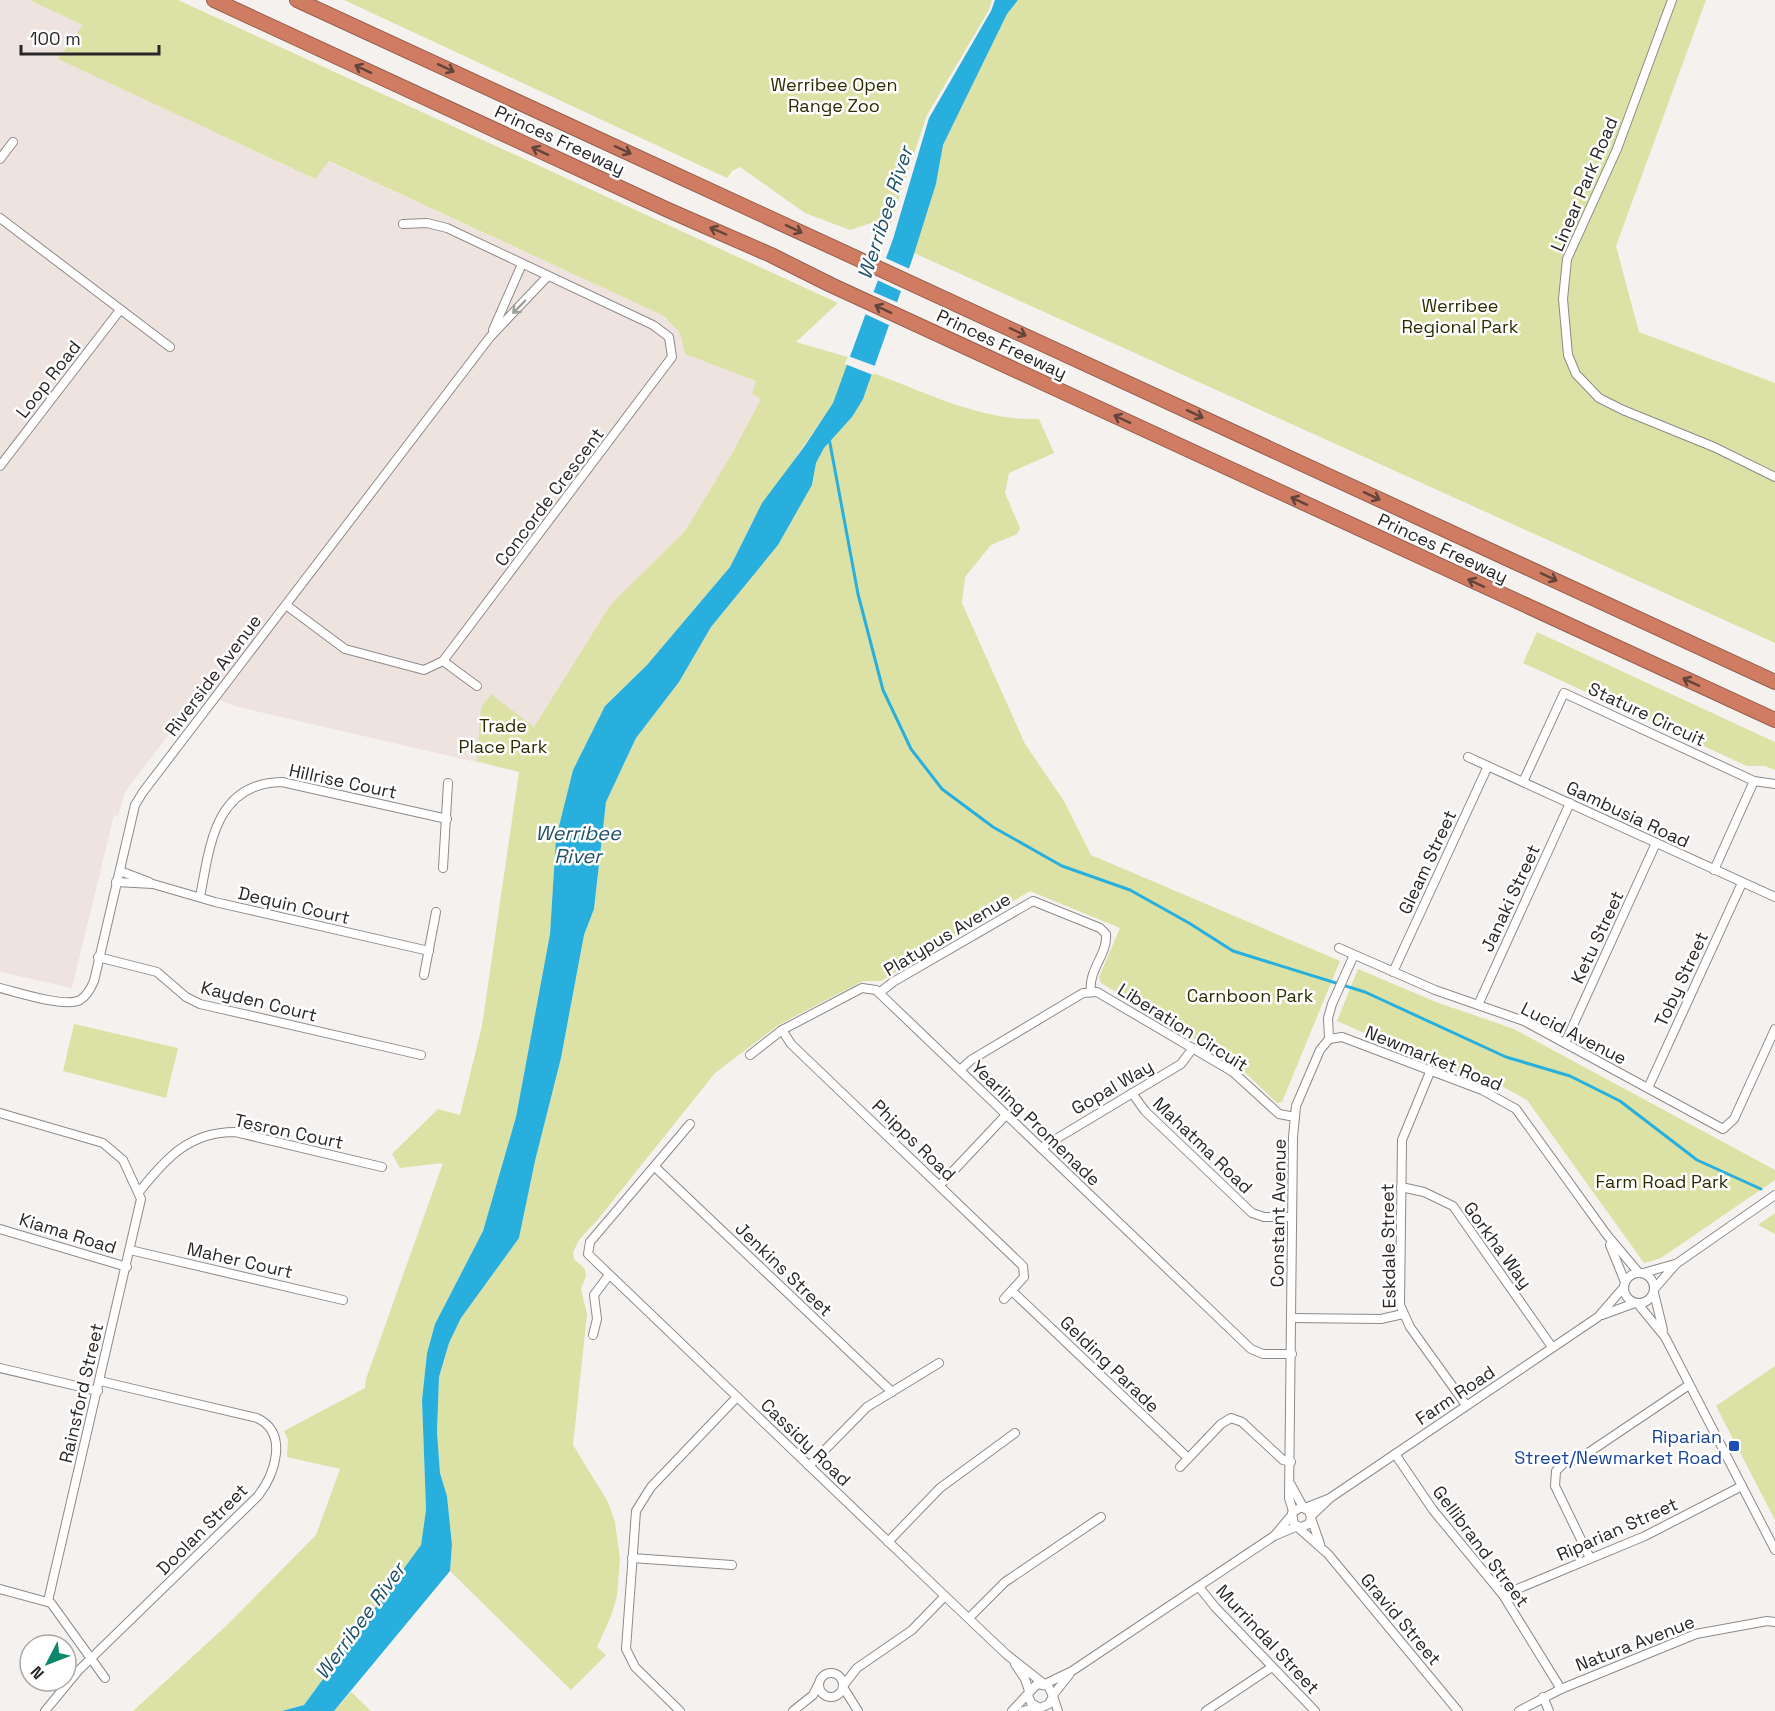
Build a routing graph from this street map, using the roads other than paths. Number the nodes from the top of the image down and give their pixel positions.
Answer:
1 (214, 0) edge
2 (297, 0) edge
3 (1672, 0) edge
4 (13, 142) dead end
5 (0, 159) edge
6 (0, 218) edge
7 (403, 224) dead end
8 (522, 264) junction
9 (548, 276) junction
10 (120, 310) junction
11 (490, 337) junction
12 (170, 347) dead end
13 (0, 466) edge
14 (1775, 477) edge
15 (286, 604) junction
16 (443, 661) junction
17 (1775, 682) edge
18 (477, 686) dead end
19 (1775, 720) edge
20 (1468, 757) dead end
21 (1488, 766) junction
22 (1754, 781) junction
23 (1523, 782) junction
24 (448, 783) dead end
25 (1775, 784) edge
26 (1570, 804) junction
27 (447, 819) junction
28 (1656, 843) junction
29 (443, 868) dead end
30 (1714, 870) junction
31 (120, 871) junction
32 (117, 882) junction
33 (1742, 883) junction
34 (153, 884) junction
35 (200, 897) junction
36 (1775, 897) edge
37 (436, 912) dead end
38 (1339, 948) dead end
39 (429, 951) junction
40 (1354, 955) junction
41 (98, 957) junction
42 (1393, 972) junction
43 (424, 975) dead end
44 (0, 988) edge
45 (1091, 991) junction
46 (879, 993) junction
47 (1478, 1005) junction
48 (1775, 1029) edge
49 (782, 1030) junction
50 (1329, 1039) junction
51 (1565, 1043) junction
52 (1193, 1048) junction
53 (421, 1055) dead end
54 (750, 1055) dead end
55 (960, 1071) junction
56 (1430, 1072) junction
57 (1648, 1089) junction
58 (1132, 1093) junction
59 (0, 1113) edge
60 (1006, 1115) junction
61 (1295, 1117) junction
62 (690, 1124) dead end
63 (1041, 1148) junction
64 (382, 1167) dead end
65 (656, 1167) junction
66 (940, 1185) junction
67 (1401, 1187) junction
68 (139, 1192) junction
69 (1775, 1195) edge
70 (1292, 1217) junction
71 (0, 1228) edge
72 (1607, 1235) junction
73 (130, 1250) junction
74 (1676, 1264) junction
75 (126, 1267) junction
76 (1640, 1273) junction
77 (609, 1275) junction
78 (1624, 1285) junction
79 (1654, 1290) junction
80 (1012, 1291) junction
81 (1004, 1299) dead end
82 (343, 1300) dead end
83 (1636, 1303) junction
84 (1403, 1314) junction
85 (1598, 1317) junction
86 (1292, 1318) junction
87 (593, 1335) dead end
88 (1665, 1337) junction
89 (1552, 1347) junction
90 (1292, 1354) junction
91 (939, 1363) dead end
92 (0, 1368) edge
93 (100, 1381) junction
94 (1689, 1385) junction
95 (98, 1391) junction
96 (892, 1392) junction
97 (737, 1396) junction
98 (1466, 1406) junction
99 (1015, 1433) dead end
100 (1395, 1454) junction
101 (1188, 1458) junction
102 (1292, 1462) junction
103 (809, 1466) junction
104 (1180, 1467) dead end
105 (1290, 1483) junction
106 (1742, 1486) junction
107 (1330, 1498) junction
108 (1304, 1507) junction
109 (1292, 1514) junction
110 (1101, 1517) dead end
111 (1311, 1517) junction
112 (1300, 1527) junction
113 (1274, 1536) junction
114 (888, 1542) junction
115 (1321, 1546) junction
116 (1775, 1551) edge
117 (632, 1558) junction
118 (1590, 1558) junction
119 (732, 1565) dead end
120 (1199, 1587) junction
121 (0, 1589) edge
122 (1503, 1595) junction
123 (945, 1596) junction
124 (48, 1601) junction
125 (969, 1618) junction
126 (1772, 1620) edge
127 (1006, 1654) junction
128 (91, 1659) junction
129 (1272, 1667) junction
130 (857, 1668) junction
131 (1072, 1671) junction
132 (833, 1673) junction
133 (105, 1678) dead end
134 (819, 1683) junction
135 (1045, 1684) junction
136 (843, 1687) junction
137 (1561, 1689) junction
138 (1028, 1693) junction
139 (1053, 1696) junction
140 (830, 1697) junction
141 (1543, 1698) junction
142 (804, 1704) junction
143 (1042, 1709) edge
144 (857, 1710) edge
145 (45, 1711) edge
146 (680, 1711) edge
147 (793, 1711) edge
148 (1012, 1711) edge
149 (1023, 1711) edge
150 (1059, 1711) edge
151 (1206, 1711) edge
152 (1315, 1711) edge
153 (1458, 1711) edge
154 (1519, 1711) edge
155 (1549, 1711) edge

19 -> 1 highway, Princes Freeway
2 -> 17 highway, Princes Freeway
3 - 14 street, Linear Park Road
4 - 5 street
6 - 10 street
7 - 8 street, Concorde Crescent
8 - 9 street, Concorde Crescent
8 - 11 street, Riverside Avenue
9 -> 11 street, Riverside Avenue
9 - 16 street, Concorde Crescent
10 - 12 street
10 - 13 street, Loop Road
11 - 15 street, Riverside Avenue
15 - 16 street
15 - 31 street, Riverside Avenue
16 - 18 street
20 - 21 street, Gambusia Road
21 - 23 street, Gambusia Road
21 - 42 street, Gleam Street
22 - 23 street, Stature Circuit
22 - 25 street, Stature Circuit
22 - 30 street
23 - 26 street, Gambusia Road
24 - 27 street
26 - 28 street, Gambusia Road
26 - 47 street, Janaki Street
27 - 29 street
27 - 35 street, Hillrise Court
28 - 30 street, Gambusia Road
28 - 51 street, Ketu Street
30 - 33 street, Gambusia Road
31 - 32 street, Riverside Avenue
31 - 34 street, Dequin Court
32 - 34 street, Dequin Court
32 - 41 street, Riverside Avenue
33 - 36 street, Gambusia Road
33 - 57 street, Toby Street
34 - 35 street, Dequin Court
35 - 39 street, Dequin Court
37 - 39 street
38 - 40 street, Lucid Avenue
39 - 43 street
40 - 42 street, Lucid Avenue
40 - 50 street
41 - 44 street, Riverside Avenue
41 - 53 street, Kayden Court
42 - 47 street, Lucid Avenue
45 - 46 street, Platypus Avenue
45 - 52 street, Liberation Circuit
45 - 55 street, Liberation Circuit
46 - 49 street
46 - 55 street, Yearling Promenade
47 - 51 street, Lucid Avenue
48 - 57 street, Lucid Avenue
49 - 54 street
49 - 66 street, Phipps Road
50 - 56 street, Newmarket Road
50 - 61 street, Constant Avenue
51 - 57 street, Lucid Avenue
52 - 58 street, Gopal Way
52 - 61 street, Liberation Circuit
55 - 60 street, Yearling Promenade
56 - 67 street, Eskdale Street
56 - 72 street, Newmarket Road
58 - 63 street, Gopal Way
58 - 70 street, Mahatma Road
59 - 68 street
60 - 63 street, Yearling Promenade
60 - 66 street
61 - 70 street, Constant Avenue
62 - 65 street
63 - 90 street, Yearling Promenade
64 - 68 street, Tesron Court
65 - 77 street, Cassidy Road
65 - 96 street, Jenkins Street
66 - 80 street, Phipps Road
67 - 84 street, Eskdale Street
67 - 89 street, Gorkha Way
68 - 73 street, Rainsford Street
69 - 74 street
70 - 86 street, Constant Avenue
71 - 75 street, Kiama Road
72 - 76 street, Newmarket Road
72 - 78 street, Newmarket Road
73 - 75 street, Rainsford Street
73 - 82 street, Maher Court
74 - 76 street
74 - 79 street
75 - 93 street, Rainsford Street
76 - 78 street
76 - 79 street
77 - 87 street
77 - 97 street, Cassidy Road
78 - 83 street
78 - 85 street, Farm Road
79 - 83 street
79 - 88 street
80 - 81 street
80 - 101 street, Gelding Parade
83 - 85 street, Farm Road
83 - 88 street
84 - 86 street
84 - 98 street, Eskdale Street
85 - 89 street, Farm Road
86 - 90 street, Constant Avenue
88 - 94 street
89 - 98 street, Farm Road
90 - 102 street, Constant Avenue
91 - 96 street
92 - 95 street
93 - 95 street, Rainsford Street
93 - 128 street, Doolan Street
94 - 106 street
94 - 118 street
95 - 124 street, Rainsford Street
96 - 103 street
97 - 103 street, Cassidy Road
97 - 117 street
98 - 100 street, Farm Road
99 - 114 street
100 - 107 street, Farm Road
100 - 122 street, Gellibrand Street
101 - 102 street
101 - 104 street
102 - 105 street, Constant Avenue
103 - 114 street, Cassidy Road
105 - 108 street
105 - 109 street, Constant Avenue
106 - 116 street
106 - 118 street, Riparian Street
107 - 108 street, Farm Road
107 - 111 street, Farm Road
108 - 109 street
108 - 111 street
109 - 112 street
109 - 113 street
110 - 125 street
111 - 112 street
111 - 115 street, Gravid Street
112 - 113 street
112 - 115 street, Gravid Street
113 - 120 street
114 - 123 street, Cassidy Road
115 - 153 street, Gravid Street
117 - 119 street
117 - 146 street
118 - 122 street, Riparian Street
120 - 129 street, Murrindal Street
120 - 131 street
121 - 124 street
122 - 137 street, Gellibrand Street
123 - 125 street, Cassidy Road
123 - 130 street
124 - 128 street
125 - 127 street, Cassidy Road
126 - 137 street, Natura Avenue
127 - 135 street, Cassidy Road
127 - 138 street, Cassidy Road
128 - 133 street
128 - 145 street, Doolan Street
129 - 151 street
129 - 152 street, Murrindal Street
130 - 132 street
130 - 136 street
131 - 135 street
131 - 139 street
132 - 134 street
132 - 136 street
134 - 140 street
134 - 142 street
135 - 138 street
135 - 139 street
136 - 140 street
136 - 144 street
137 - 141 street, Natura Avenue
138 - 143 street
138 - 148 street
139 - 143 street
139 - 150 street
140 - 142 street
140 - 144 street
141 - 154 street, Natura Avenue
141 - 155 street
142 - 147 street
143 - 149 street

